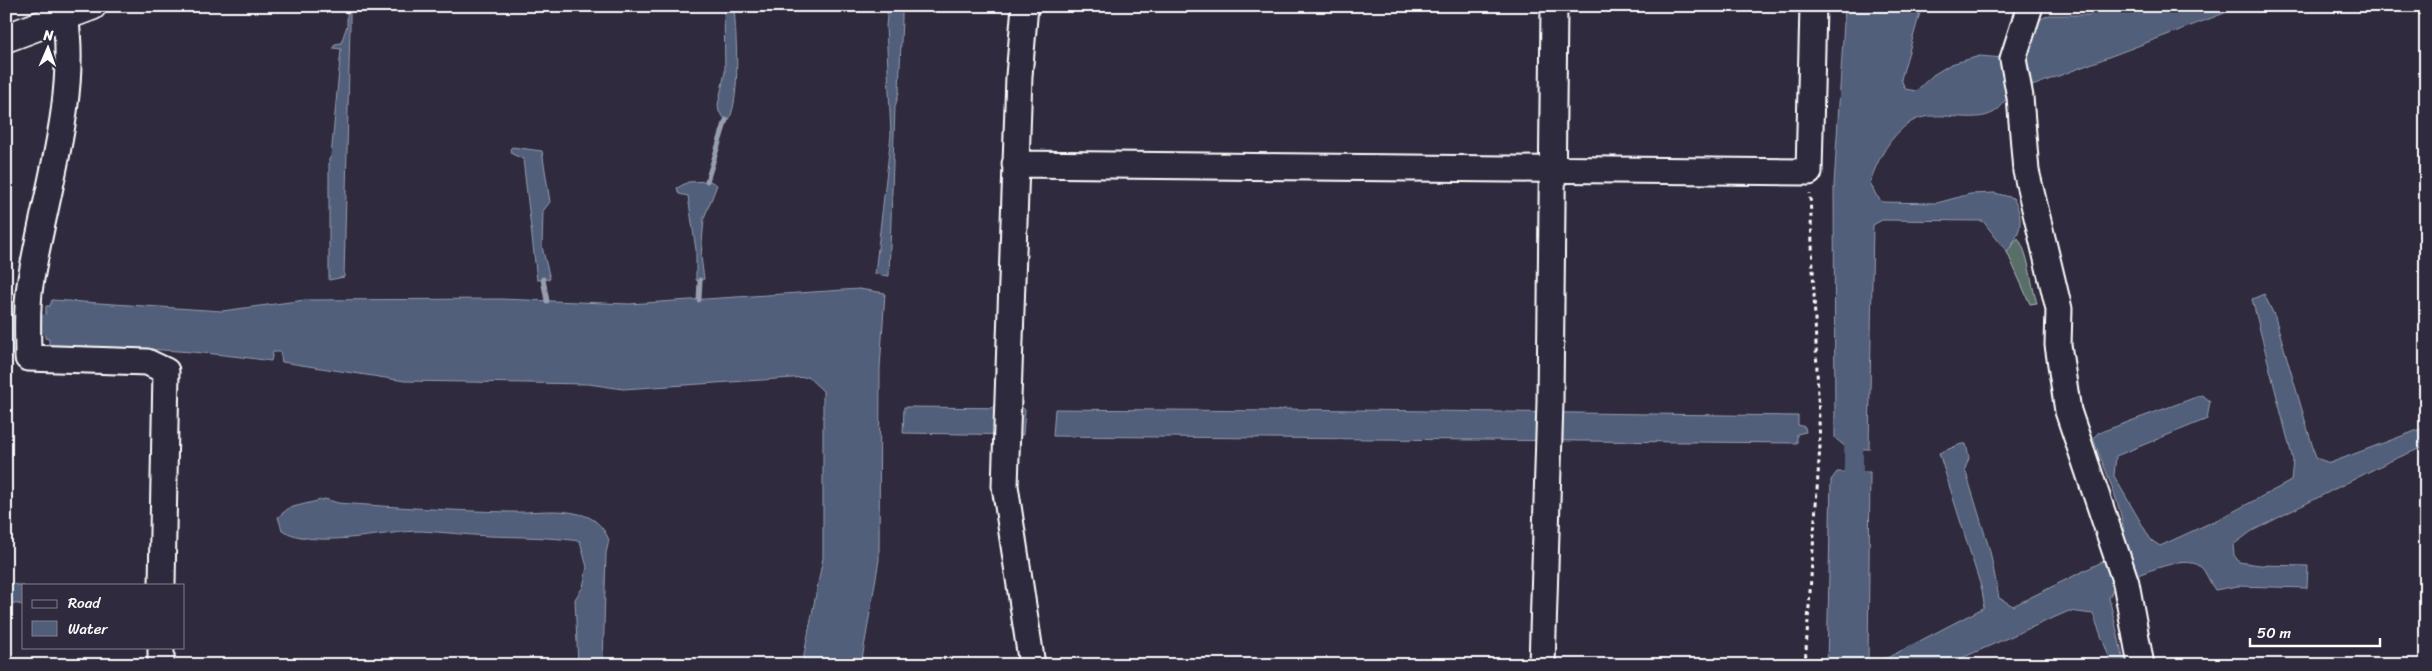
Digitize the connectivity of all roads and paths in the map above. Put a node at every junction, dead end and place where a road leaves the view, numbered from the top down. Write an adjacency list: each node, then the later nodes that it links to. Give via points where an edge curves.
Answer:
1 (92, 6): 6 (main road)
2 (1025, 6): 8 (street)
3 (1554, 6): 9 (street)
4 (1813, 6): 10 (street)
5 (2030, 6): 17 (street, via 2013,59 2020,97 2026,171 2059,309 2058,345 2068,411 2126,584)
6 (65, 16): 7 (main road); 11 (street, via 69,47 64,106 29,287 28,358 147,362 166,371)
7 (6, 38)
8 (1015, 164): 9 (street); 14 (street, via 1005,486)
9 (1551, 169): 10 (street); 15 (street, via 1550,402)
10 (1809, 172): 16 (path, via 1820,446)
11 (162, 584)
12 (161, 648): 13 (street)
13 (161, 665)
14 (1032, 665)
15 (1542, 665)
16 (1805, 665)
17 (2141, 665)

